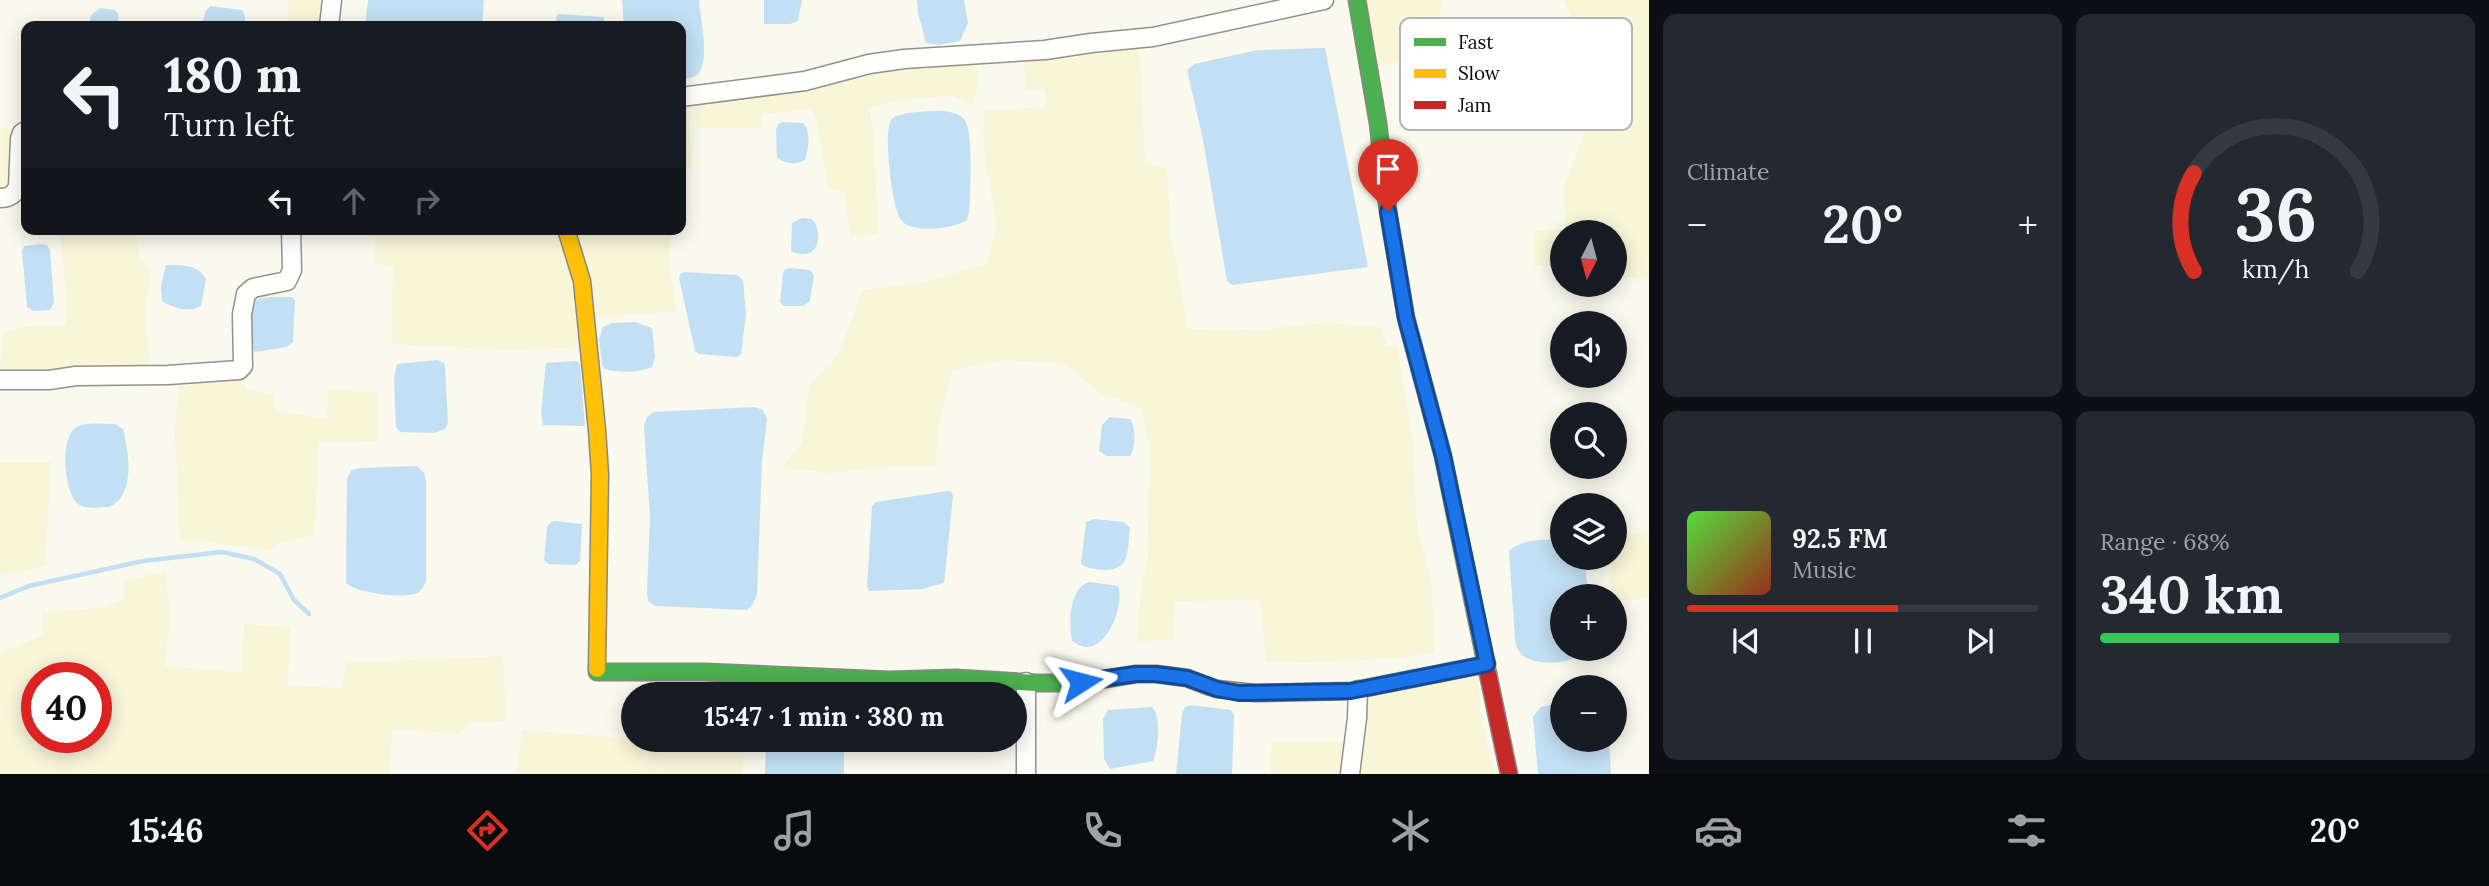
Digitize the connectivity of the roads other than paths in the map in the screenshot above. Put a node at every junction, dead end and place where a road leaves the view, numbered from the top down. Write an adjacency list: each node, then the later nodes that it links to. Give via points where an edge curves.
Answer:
1 (332, 0): 4 (street)
2 (1324, 0): 5 (street, via 1153,37 904,59 805,81)
3 (1357, 0): 11 (street, via 1406,318 1443,456)
4 (330, 21)
5 (686, 96)
6 (21, 136): 7 (street, via 16,193)
7 (0, 198)
8 (290, 235): 10 (street, via 292,270 287,281 253,288 246,294 243,366 239,370)
9 (568, 235): 12 (street, via 582,281 600,474 597,672)
10 (0, 380)
11 (1487, 664): 14 (street); 18 (street)
12 (1026, 682)
13 (1027, 682): 14 (street, via 1081,682 1146,674 1187,678 1239,693)
14 (1358, 690): 17 (street)
15 (1026, 752): 16 (street)
16 (1026, 774)
17 (1350, 774)
18 (1509, 774)

